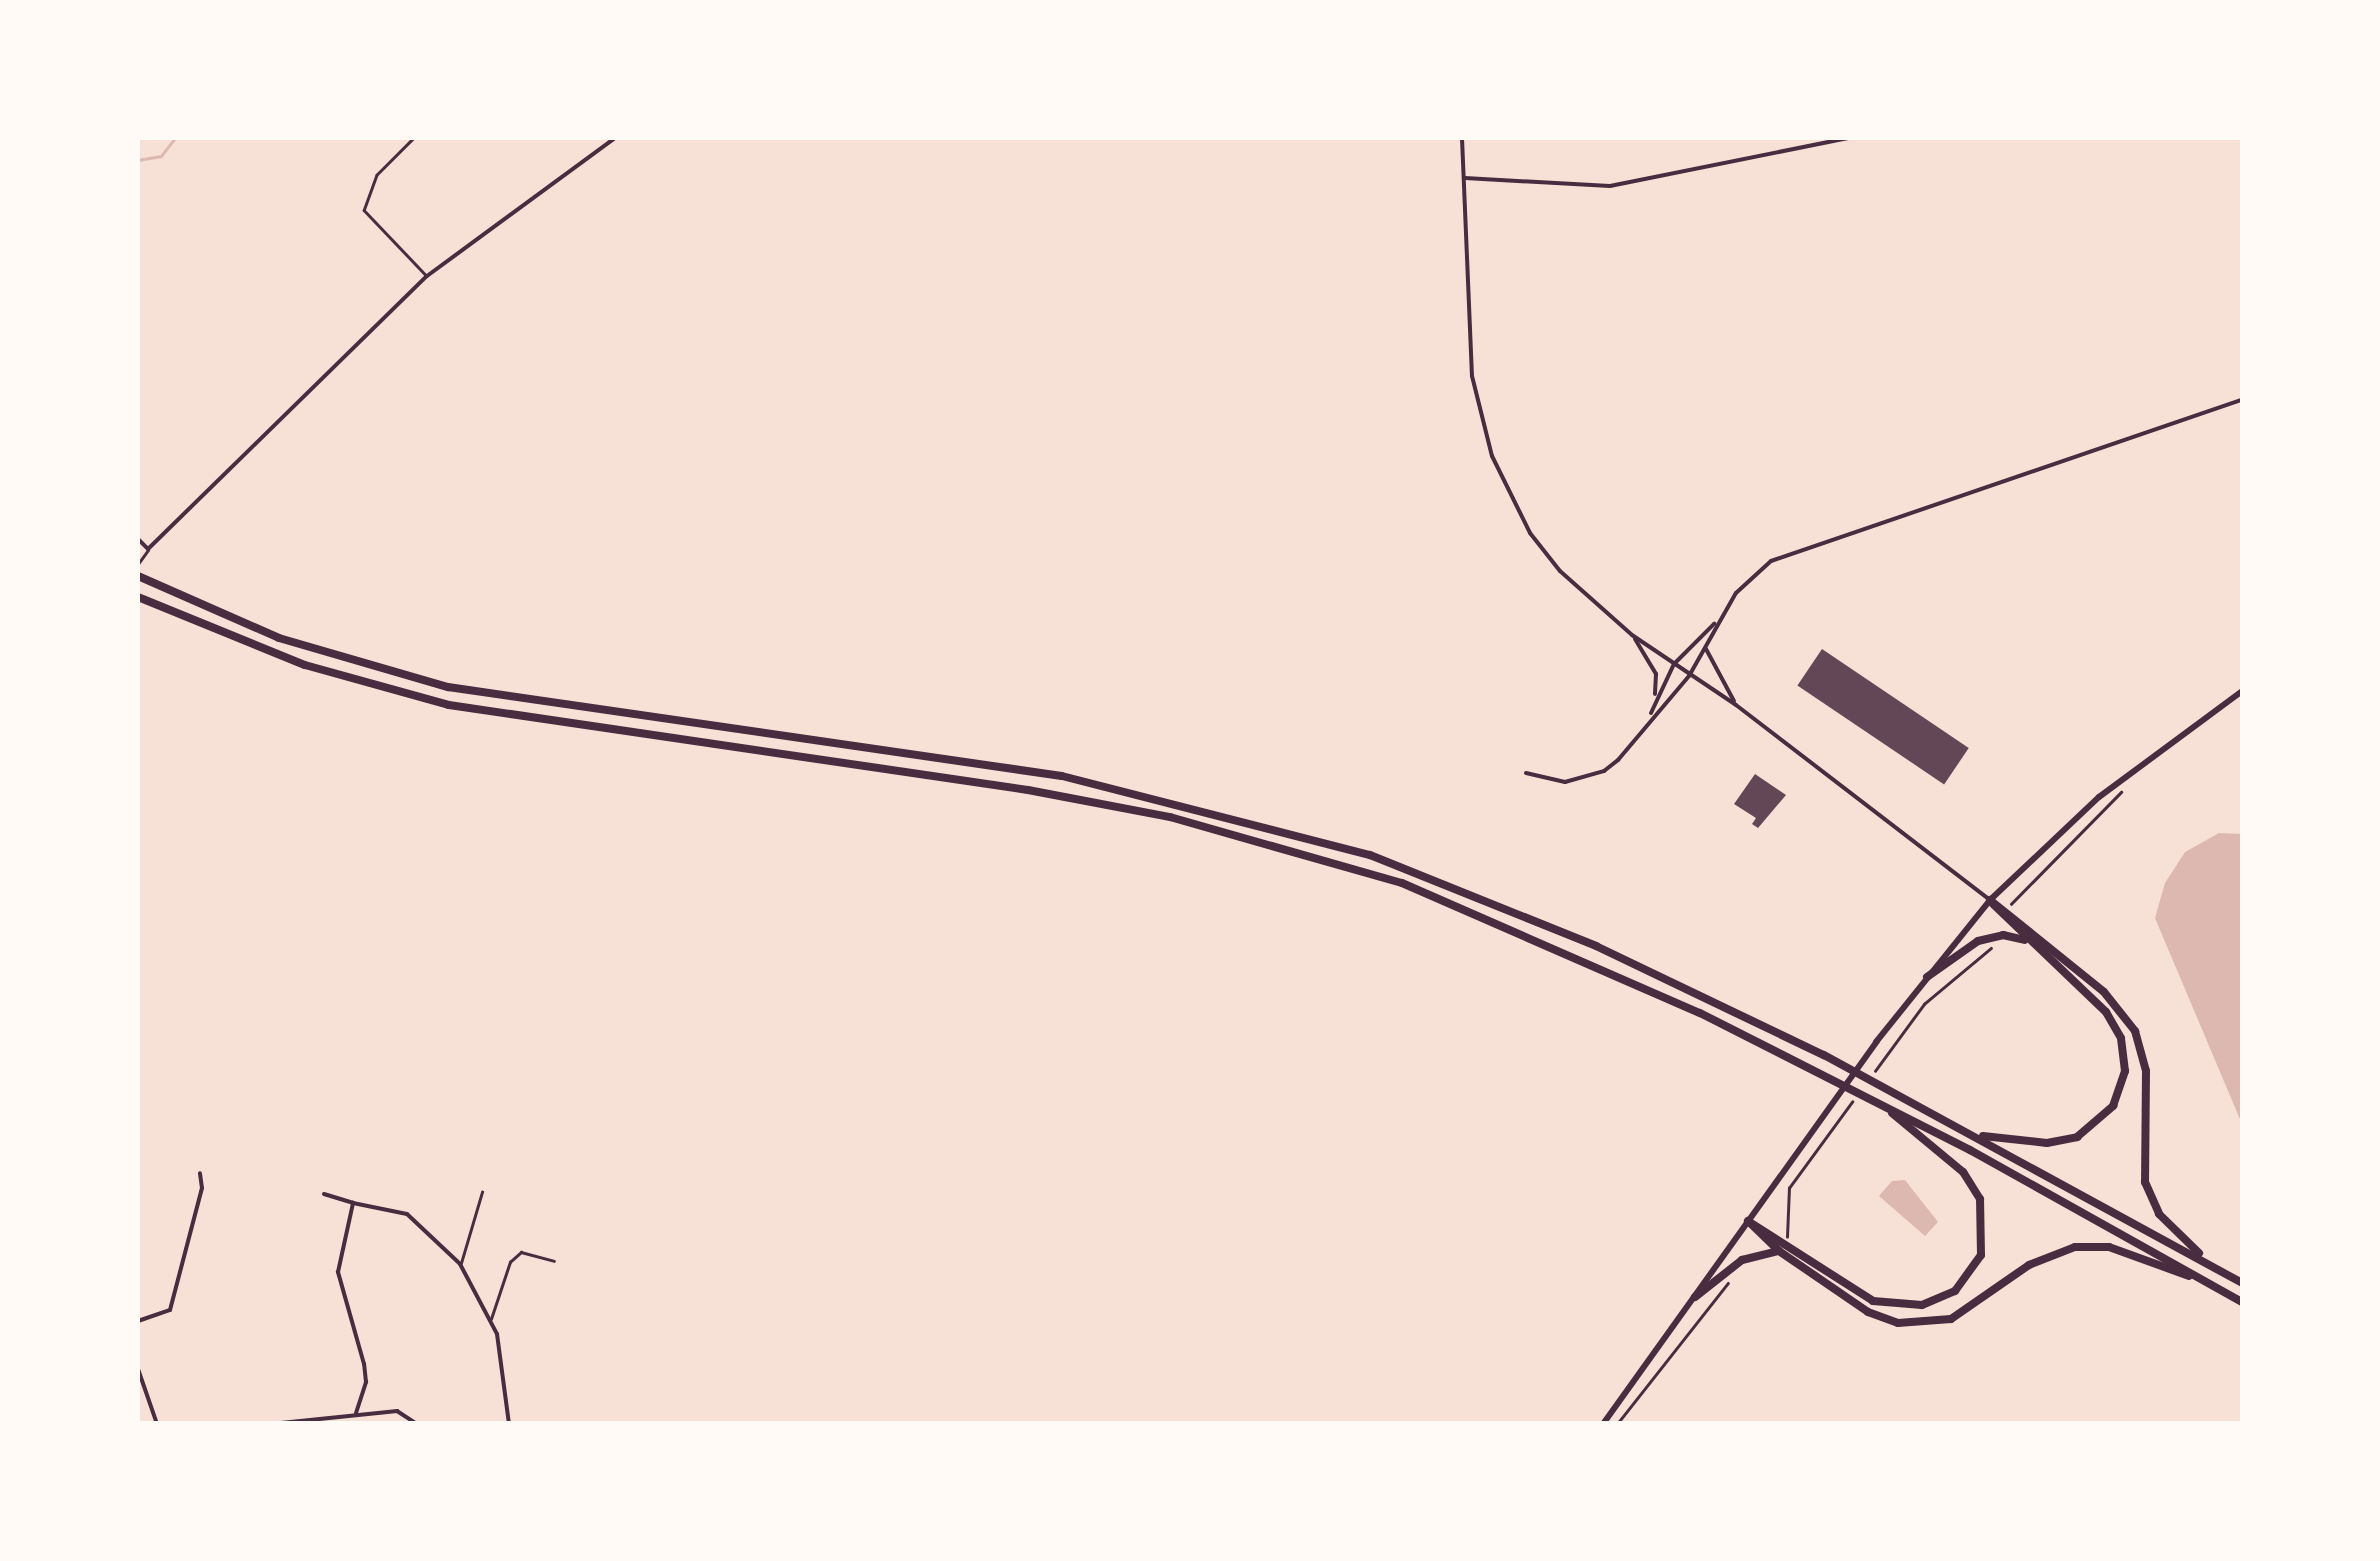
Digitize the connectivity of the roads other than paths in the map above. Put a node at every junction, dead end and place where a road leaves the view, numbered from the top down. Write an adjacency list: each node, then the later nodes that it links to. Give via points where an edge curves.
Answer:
1 (414, 138): 6 (lane, via 377,175 364,210)
2 (616, 138): 6 (street)
3 (1462, 138): 5 (street)
4 (1848, 138): 5 (street, via 1610,186)
5 (1465, 178): 14 (street, via 1472,376 1492,456 1547,556)
6 (427, 276): 9 (street)
7 (2242, 400): 13 (street, via 1771,561 1741,586)
8 (138, 539): 9 (street)
9 (148, 549): 10 (lane)
10 (138, 564)
11 (138, 576): 27 (highway, via 279,638 448,687 1062,776 1294,832 1455,885 1824,1055)
12 (138, 597): 26 (highway, via 305,665 449,705 1028,790 1284,846 1487,916)
13 (1717, 621): 15 (street); 16 (street)
14 (1632, 636): 16 (street); 19 (street, via 1656,674)
15 (1705, 645): 17 (street); 20 (street, via 1711,669)
16 (1674, 664): 17 (street); 19 (street)
17 (1689, 676): 20 (street); 21 (street)
18 (2242, 692): 23 (main road, via 2099,796)
19 (1655, 697): 21 (street)
20 (1736, 706): 23 (street)
21 (1650, 716): 22 (street, via 1604,772 1565,782)
22 (1526, 772)
23 (1990, 900): 24 (highway); 25 (main road); 36 (highway, via 2104,992 2135,1031 2146,1071 2145,1182 2170,1228)
24 (2033, 944): 25 (highway, via 1994,936); 27 (highway, via 2115,1026 2124,1054 2121,1089 2102,1120 2077,1137 2047,1143)
25 (1927, 977): 32 (main road)
26 (1876, 1101): 32 (highway, via 1972,1184 1985,1228 1976,1266 1943,1298 1899,1307 1856,1290); 38 (highway)
27 (1978, 1135): 36 (highway)
28 (200, 1173): 42 (street, via 170,1310)
29 (482, 1192): 35 (lane)
30 (324, 1194): 31 (street)
31 (353, 1202): 35 (street, via 407,1214); 44 (street, via 338,1272 364,1364)
32 (1748, 1221): 33 (highway); 39 (main road)
33 (1779, 1251): 38 (highway, via 1868,1312 1915,1324 1950,1319 2029,1265 2075,1247 2109,1247); 39 (highway, via 1742,1260)
34 (554, 1261): 41 (lane, via 521,1252 510,1262)
35 (460, 1264): 41 (street)
36 (2213, 1265): 37 (highway)
37 (2242, 1283)
38 (2212, 1284): 40 (highway)
39 (1694, 1297): 49 (main road)
40 (2242, 1302)
41 (491, 1320): 48 (street, via 507,1372)
42 (138, 1321)
43 (138, 1369): 45 (street)
44 (356, 1413): 46 (street); 47 (street, via 398,1411)
45 (158, 1424)
46 (272, 1424)
47 (417, 1424)
48 (509, 1424)
49 (1603, 1424)

